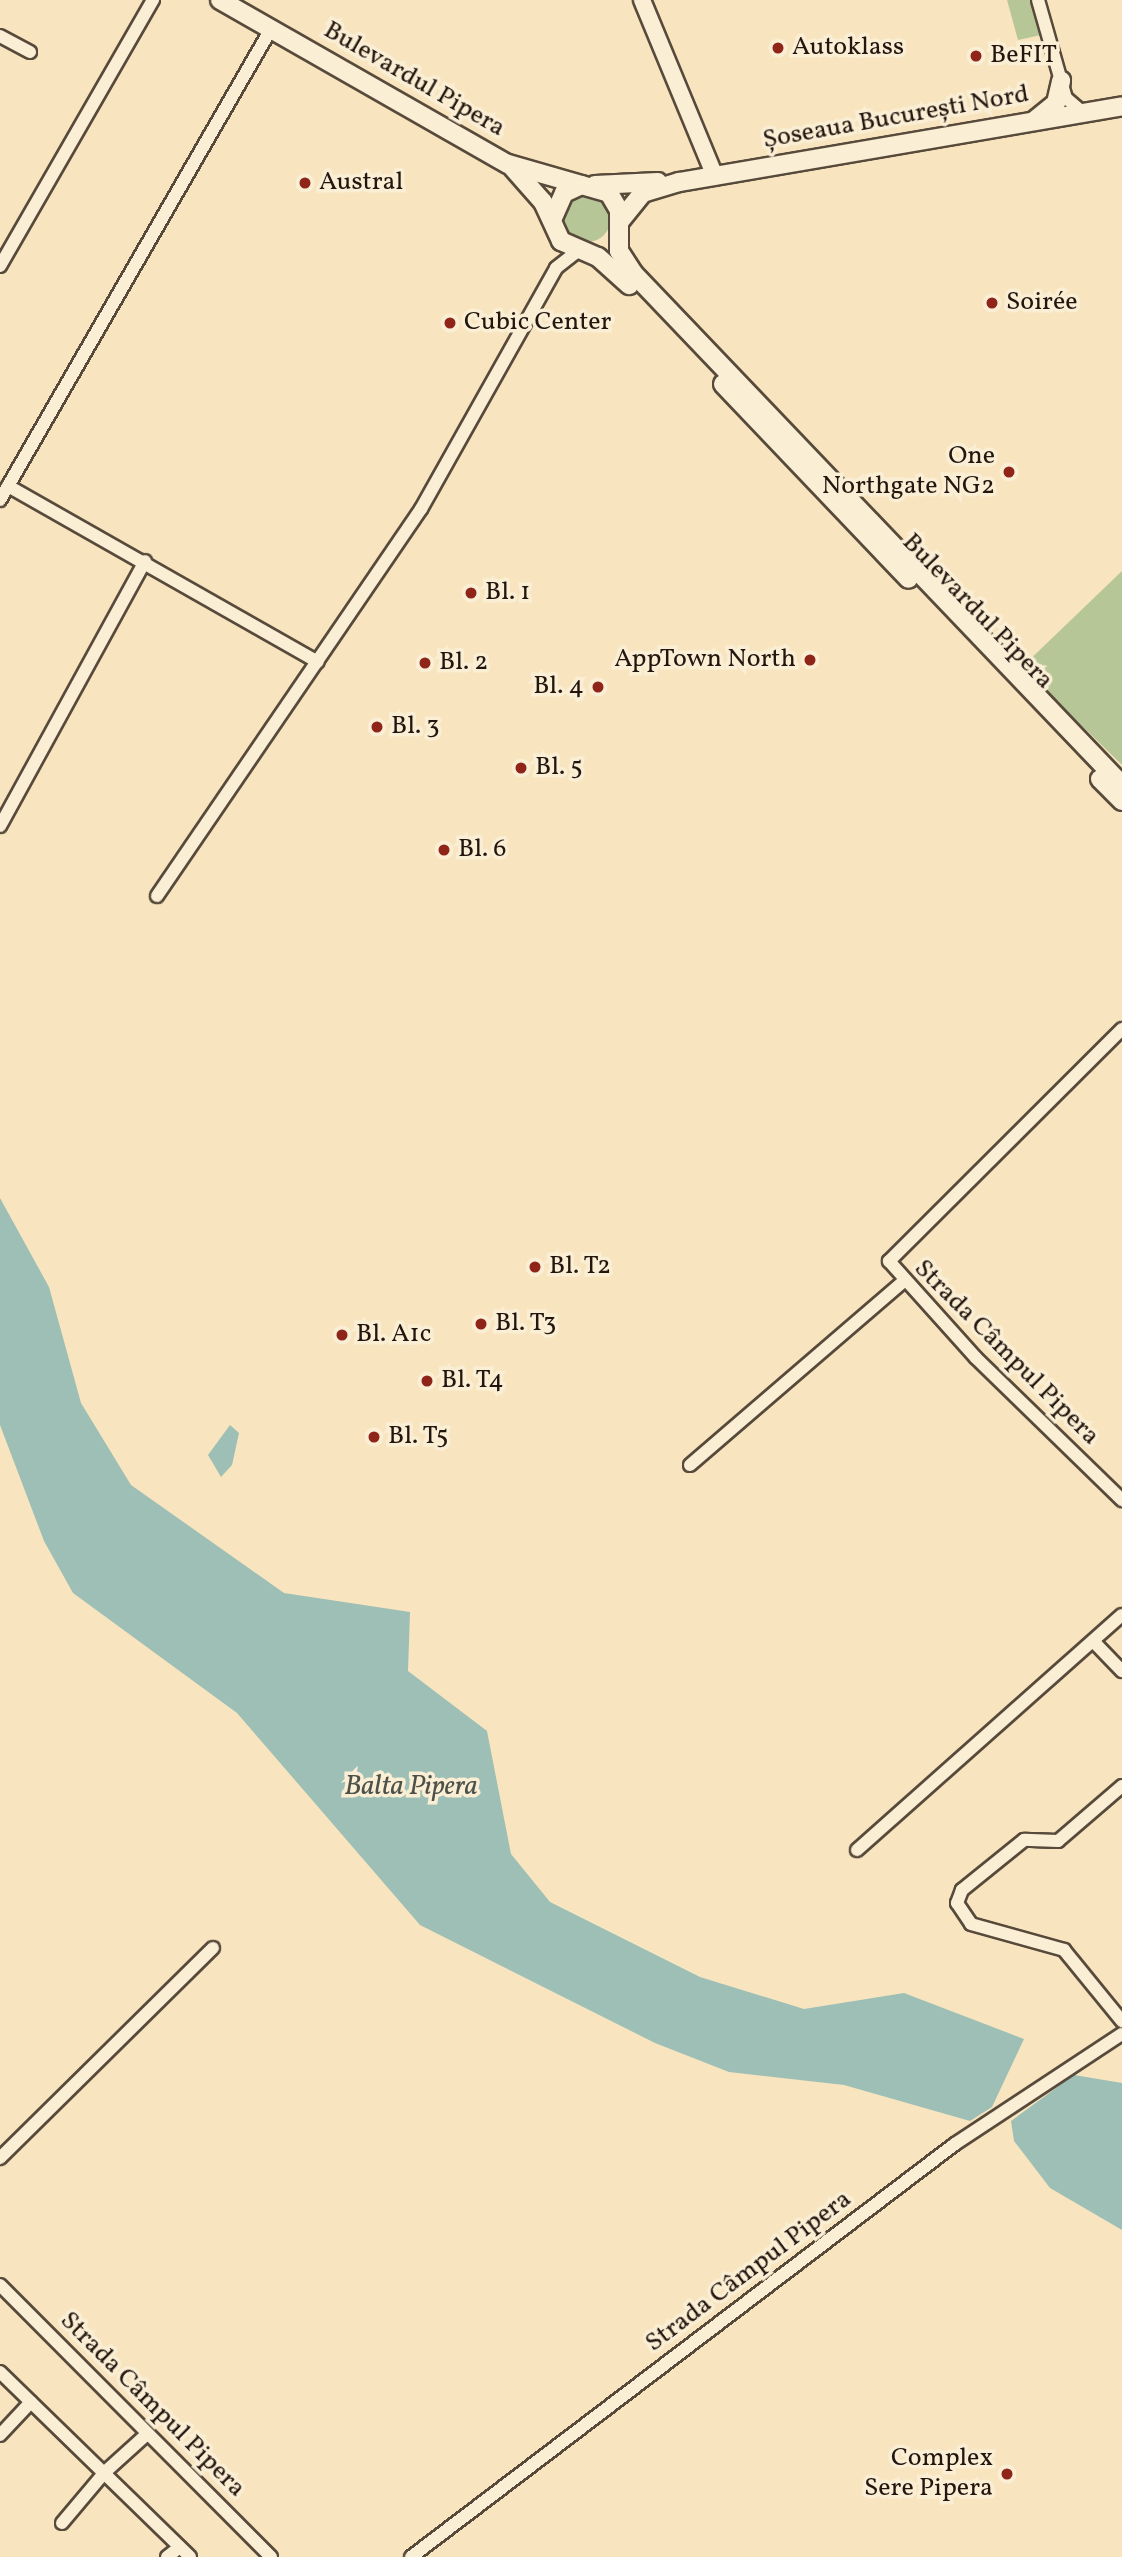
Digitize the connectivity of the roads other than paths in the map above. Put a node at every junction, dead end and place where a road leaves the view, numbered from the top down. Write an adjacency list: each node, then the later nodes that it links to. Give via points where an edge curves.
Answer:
1 (153, 0): 21 (street)
2 (220, 0): 5 (main road, Bulevardul Pipera)
3 (642, 0): 15 (street)
4 (1038, 0): 8 (street)
5 (271, 29): 14 (main road, Bulevardul Pipera); 23 (street)
6 (0, 36): 7 (street)
7 (30, 52)
8 (1061, 80): 10 (main road); 11 (street)
9 (1122, 106): 11 (main road, Șoseaua București Nord)
10 (1053, 107): 11 (main road); 12 (main road); 13 (main road, via 939,126)
11 (1077, 110): 12 (main road, Șoseaua București Nord)
12 (1029, 122): 13 (main road, Șoseaua București Nord)
13 (909, 143): 15 (main road, Șoseaua București Nord)
14 (508, 164): 17 (main road, Bulevardul Pipera); 18 (main road, Bulevardul Pipera)
15 (715, 176): 16 (main road, Șoseaua București Nord)
16 (679, 182): 17 (main road, Șoseaua București Nord); 19 (main road, Șoseaua București Nord, via 643,193)
17 (587, 185): 18 (main road, via 557,201); 19 (main road, Bulevardul Pipera, via 609,193)
18 (554, 226): 20 (main road, Bulevardul Pipera); 22 (street)
19 (619, 228): 20 (main road); 27 (main road, Bulevardul Pipera, via 619,251 634,274)
20 (583, 252): 22 (street); 28 (main road, Bulevardul Pipera, via 627,282)
21 (0, 266)
22 (556, 268): 26 (street, via 421,509)
23 (8, 486): 24 (street); 25 (street)
24 (0, 500)
25 (145, 561): 26 (street); 29 (street)
26 (318, 662): 30 (street)
27 (1122, 785)
28 (1122, 801)
29 (0, 826)
30 (157, 896)
31 (1122, 1029): 32 (street, Strada Câmpul Pipera, via 892,1251 890,1269)
32 (903, 1282): 33 (street); 34 (street, Strada Câmpul Pipera)
33 (690, 1465)
34 (1122, 1500)
35 (1122, 1615): 36 (street)
36 (1093, 1641): 37 (street); 39 (street)
37 (1122, 1671)
38 (1122, 1786): 41 (street, via 1058,1840 1024,1840 962,1890 957,1903 971,1924 1064,1950)
39 (857, 1850)
40 (214, 1948): 43 (street)
41 (1122, 2021)
42 (1122, 2034): 55 (street, Strada Câmpul Pipera, via 955,2144)
43 (0, 2158)
44 (0, 2285): 47 (street, Strada Câmpul Pipera)
45 (0, 2372): 46 (street)
46 (31, 2402): 48 (street); 49 (street)
47 (148, 2434): 49 (street); 54 (street, Strada Câmpul Pipera)
48 (0, 2435)
49 (104, 2472): 50 (street); 51 (street)
50 (62, 2523)
51 (180, 2547): 52 (street); 53 (street)
52 (167, 2557)
53 (190, 2557)
54 (271, 2557)
55 (411, 2557)

